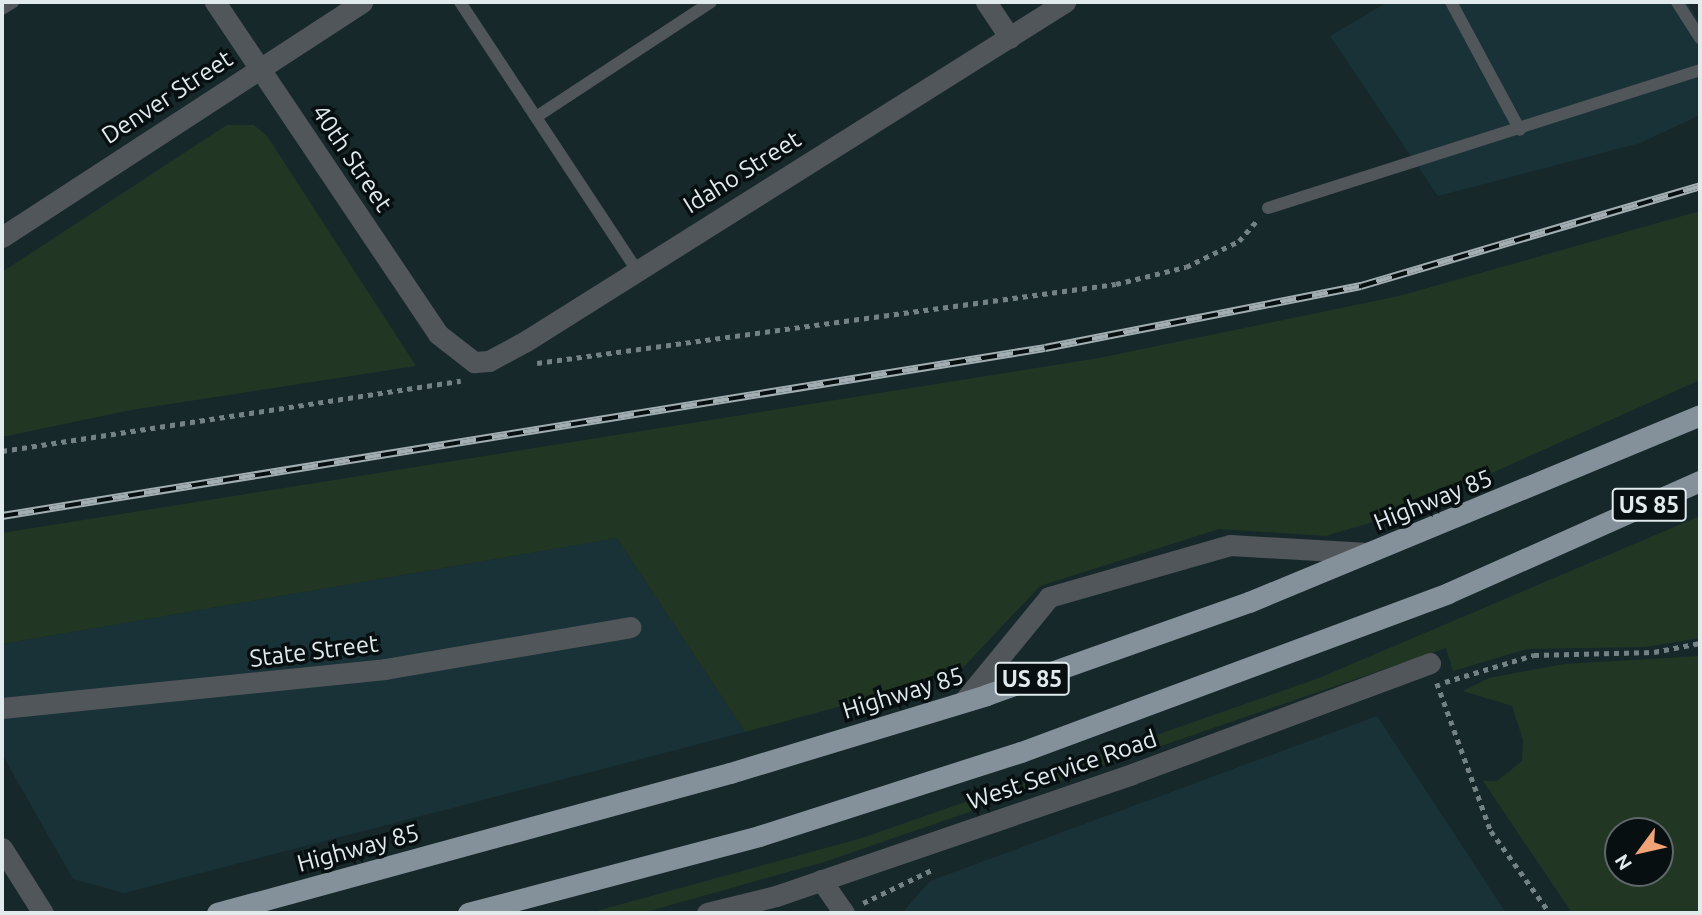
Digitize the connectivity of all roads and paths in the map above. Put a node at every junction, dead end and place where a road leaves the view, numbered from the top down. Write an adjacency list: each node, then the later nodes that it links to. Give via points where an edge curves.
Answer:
1 (13, 2): 10 (lane)
2 (215, 2): 13 (street, 40th Street)
3 (362, 2): 13 (street, Denver Street)
4 (460, 2): 15 (lane)
5 (711, 2): 15 (lane)
6 (986, 2): 11 (street)
7 (1065, 2): 11 (street, Idaho Street)
8 (1451, 2): 16 (lane)
9 (1676, 2): 12 (lane)
10 (2, 9)
11 (1010, 38): 19 (street, Idaho Street)
12 (1700, 38)
13 (259, 68): 18 (street, Denver Street); 20 (street, 40th Street)
14 (1700, 70): 16 (lane)
15 (536, 117): 19 (lane)
16 (1520, 130): 17 (lane)
17 (1268, 208): 21 (path, via 1239,241 1186,267 1116,284)
18 (2, 237)
19 (637, 270): 20 (street, Idaho Street, via 489,361 474,362)
20 (447, 342)
21 (525, 365)
22 (475, 378): 24 (path)
23 (1700, 415): 26 (highway, Highway 85 / US 85)
24 (2, 451)
25 (1700, 481): 40 (highway, US 85, via 1435,598 1033,748 759,836)
26 (1373, 553): 32 (highway, Highway 85 / US 85); 32 (street, via 1230,545 1049,597)
27 (630, 627): 33 (street, State Street, via 385,669)
28 (1700, 643): 30 (path, via 1654,652 1534,655)
29 (1430, 663): 30 (path); 36 (street, West Service Road)
30 (1437, 685): 31 (path); 43 (path, via 1491,831)
31 (1426, 690)
32 (964, 701): 39 (highway, Highway 85 / US 85, via 730,773)
33 (2, 708)
34 (2, 848): 38 (street)
35 (938, 868): 42 (path)
36 (821, 880): 37 (street, West Service Road); 42 (street)
37 (781, 905): 41 (street, West Service Road)
38 (43, 913)
39 (217, 913)
40 (468, 913)
41 (707, 913)
42 (844, 913)
43 (1550, 913)

